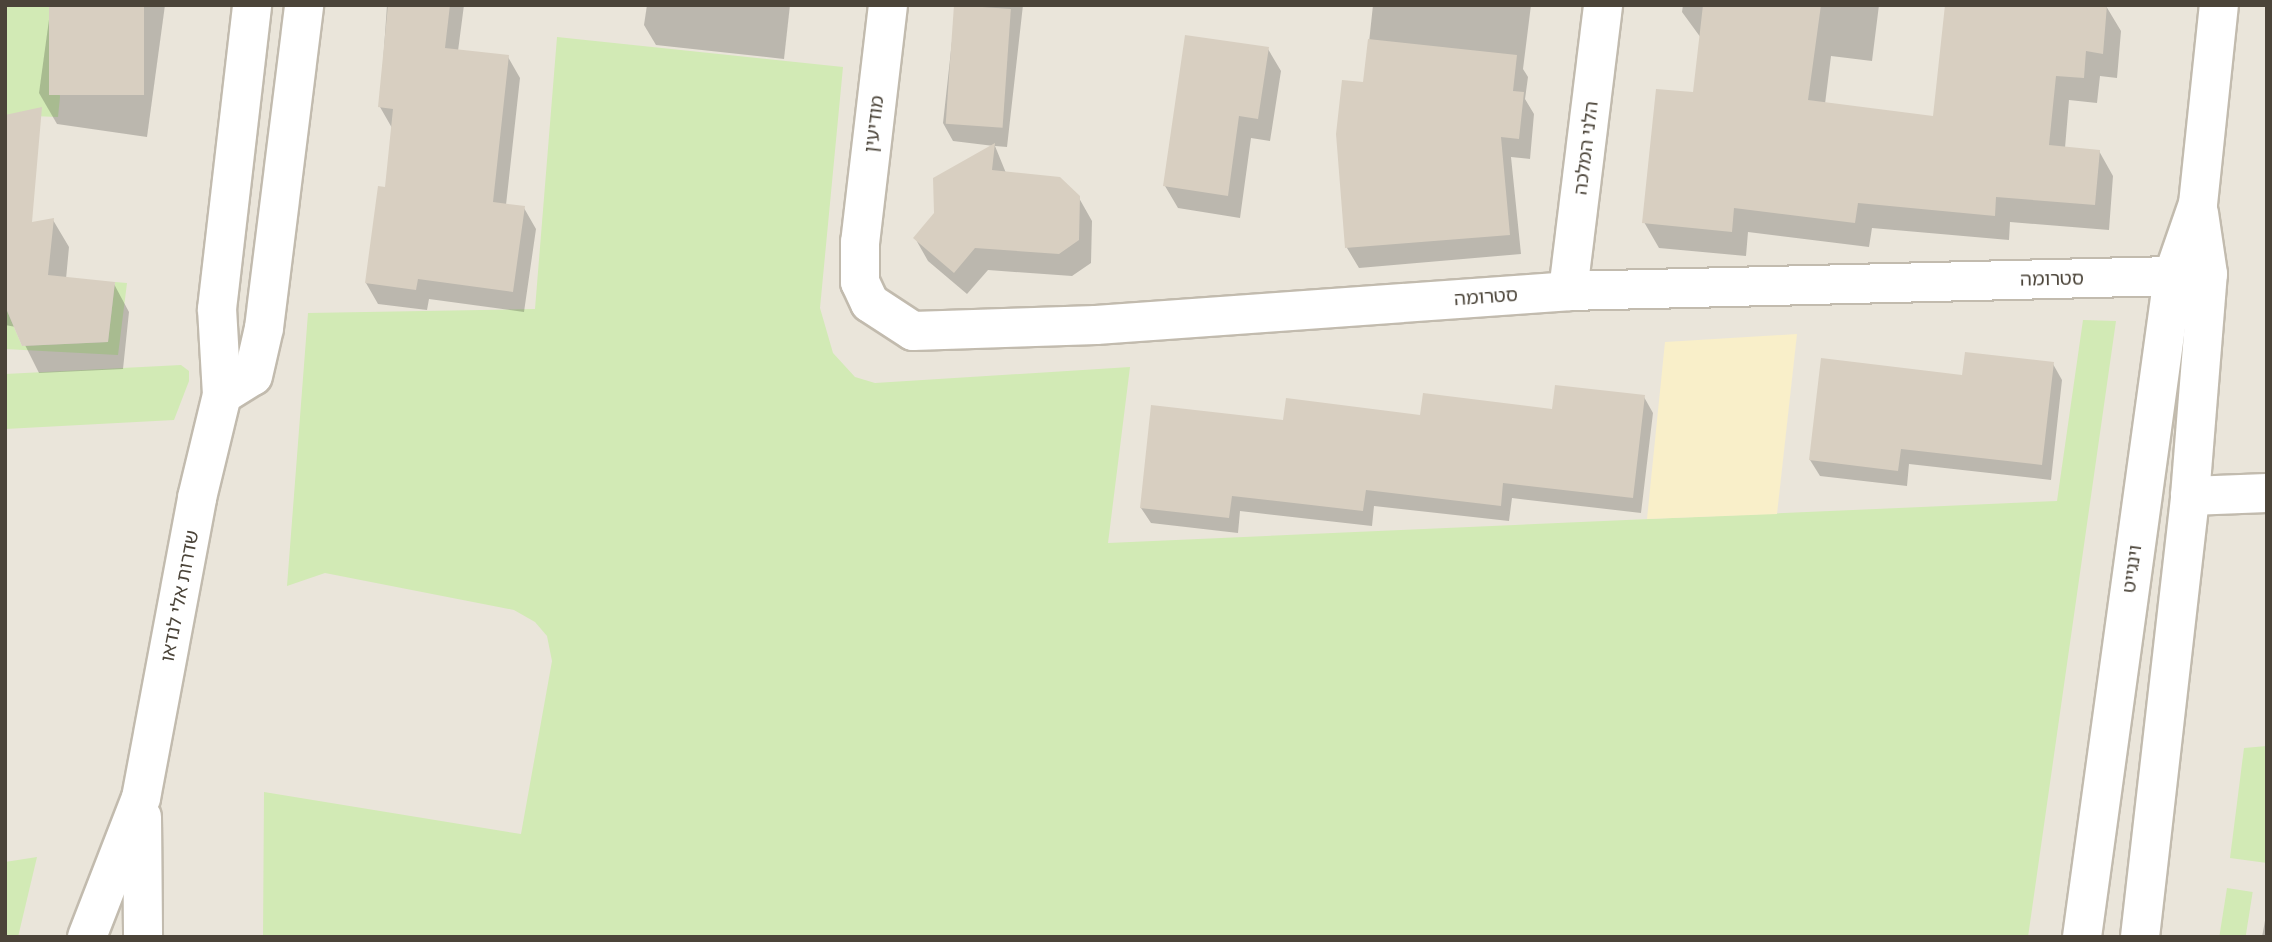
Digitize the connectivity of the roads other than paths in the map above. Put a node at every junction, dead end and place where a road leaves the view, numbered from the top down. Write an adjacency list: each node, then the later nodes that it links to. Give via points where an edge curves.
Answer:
1 (252, 5): 10 (street, שדרות אלי לנדאו, via 217,309)
2 (304, 5): 10 (street, via 264,328 253,376)
3 (888, 5): 7 (street, מודיעין)
4 (1603, 5): 9 (street, הלני המלכה)
5 (2219, 5): 6 (street, וינגייט)
6 (2198, 204): 8 (street, וינגייט); 12 (street, וינגייט, via 2208,274)
7 (860, 242): 9 (street, סטרומה, via 860,282 870,303 913,331 930,333)
8 (2174, 276): 9 (street, סטרומה); 14 (street, וינגייט)
9 (1568, 291)
10 (222, 395): 13 (street, שדרות אלי לנדאו)
11 (2267, 493): 12 (street)
12 (2190, 496): 19 (street, וינגייט)
13 (141, 797): 15 (street, שדרות אלי לנדאו); 16 (street, שדרות אלי לנדאו)
14 (2087, 894): 17 (street); 18 (street, וינגייט)
15 (87, 937)
16 (144, 937)
17 (2067, 937)
18 (2082, 937)
19 (2140, 937)

